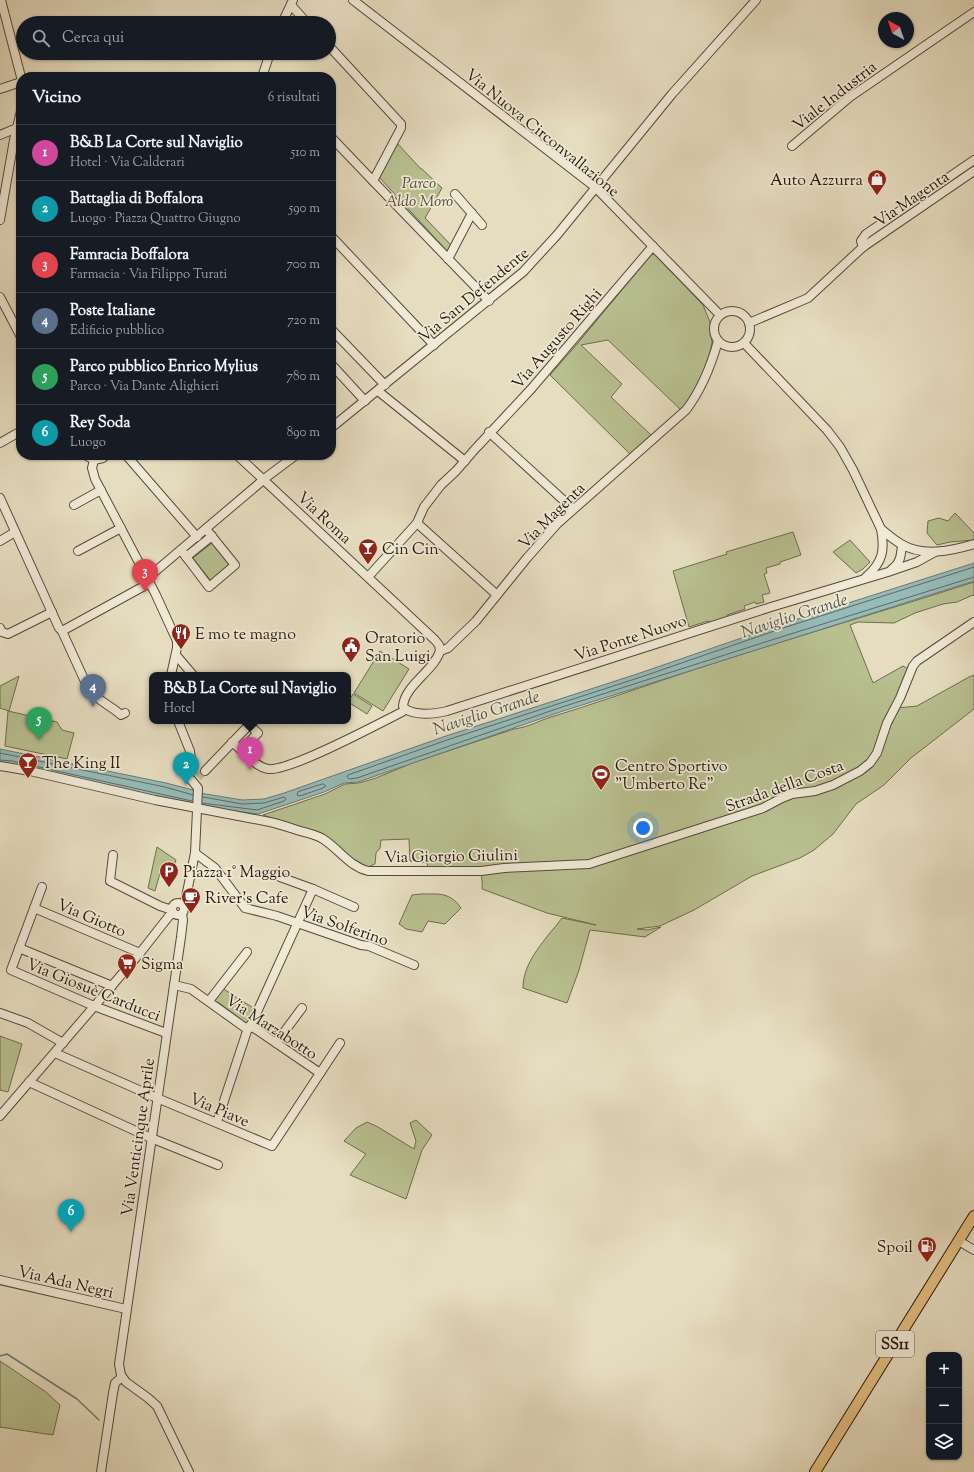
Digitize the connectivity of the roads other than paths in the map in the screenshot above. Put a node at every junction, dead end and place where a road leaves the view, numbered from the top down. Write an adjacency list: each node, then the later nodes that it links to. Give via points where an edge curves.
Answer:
1 (1, 0): 9 (street)
2 (353, 0): 25 (street, Via Nuova Circonvallazione)
3 (756, 0): 25 (street, Via San Defendente, via 672,94)
4 (292, 2): 6 (street); 7 (street)
5 (974, 12): 20 (street, Viale Industria, via 850,97)
6 (285, 16)
7 (303, 16)
8 (336, 54): 24 (street, via 401,124)
9 (16, 56)
10 (17, 60): 12 (street)
11 (268, 60): 13 (street)
12 (20, 72)
13 (264, 72)
14 (16, 84): 15 (street)
15 (0, 89)
16 (16, 128): 18 (street)
17 (16, 132): 23 (street)
18 (0, 135)
19 (336, 142): 24 (street)
20 (792, 146)
21 (974, 160): 33 (street, Via Magenta, via 866,234 861,241)
22 (974, 172): 33 (street, Via Magenta)
23 (3, 181): 27 (street)
24 (373, 181): 34 (street)
25 (595, 188): 32 (street, Via Nuova Circonvallazione); 36 (street, Via San Defendente, via 541,253)
26 (455, 194): 28 (street)
27 (2, 201): 29 (street)
28 (472, 213): 30 (street); 34 (street)
29 (0, 220)
30 (482, 225)
31 (336, 241): 43 (street)
32 (653, 246): 37 (street, Via Nuova Circonvallazione); 48 (street, Via Augusto Righi, via 532,388)
33 (863, 247): 38 (street, Via Magenta, via 808,298)
34 (448, 259): 36 (street)
35 (0, 297): 39 (street)
36 (488, 301): 43 (street, Via San Defendente)
37 (720, 315): 38 (street, via 737,311); 41 (street, via 714,325)
38 (749, 323): 42 (street, via 750,334)
39 (16, 327)
40 (336, 335): 45 (street)
41 (718, 341): 42 (street, via 722,345 733,347); 60 (street, Via Magenta, via 703,384 686,410)
42 (744, 343): 63 (street, via 840,447)
43 (434, 345): 45 (street, Via San Defendente)
44 (336, 369): 46 (street)
45 (381, 388): 46 (street, Via San Defendente); 55 (street)
46 (365, 401): 47 (street, Via San Defendente)
47 (336, 423)
48 (489, 432): 55 (street, Via Augusto Righi); 60 (street)
49 (16, 435): 50 (street)
50 (0, 443)
51 (94, 460): 57 (street, via 92,468)
52 (130, 460): 67 (street)
53 (242, 460): 56 (street, Via Roma)
54 (290, 460): 56 (street)
55 (465, 461): 61 (street, Via Augusto Righi, via 441,485 424,507)
56 (264, 480): 64 (street); 77 (street, Via Roma)
57 (101, 490): 59 (street); 62 (street)
58 (0, 498): 65 (street)
59 (74, 505)
60 (573, 509): 80 (street, Via Magenta, via 546,535)
61 (417, 523): 77 (street, Via Augusto Righi); 80 (street)
62 (121, 528): 72 (street); 79 (street)
63 (881, 529): 69 (street, Via Ponte Nuovo); 75 (street)
64 (206, 530): 66 (street); 67 (street)
65 (16, 532): 68 (street); 81 (street)
66 (212, 536): 74 (street); 74 (street, via 235,565 209,587)
67 (197, 537): 71 (street)
68 (0, 541)
69 (900, 544): 73 (street, Via Ponte Nuovo, via 915,550); 75 (street, Via Ponte Nuovo, via 890,547); 76 (street, via 900,560 896,567)
70 (974, 544): 73 (street, Via Ponte Nuovo)
71 (181, 550): 74 (street); 79 (street, via 151,575)
72 (78, 551)
73 (935, 552): 76 (street, Via Ponte Nuovo, via 917,562)
74 (186, 557)
75 (881, 558): 78 (street, Via Ponte Nuovo, via 874,570)
76 (888, 572): 78 (street, Via Ponte Nuovo)
77 (368, 577): 85 (street, Via Roma, via 439,645)
78 (864, 578): 89 (street, Via Ponte Nuovo, via 447,711 433,714 413,713)
79 (148, 581): 84 (street, via 146,585); 86 (street, via 177,641)
80 (497, 595): 85 (street, Via Magenta, via 458,640)
81 (52, 612): 83 (street, via 8,634); 84 (street)
82 (974, 622): 99 (street, Strada della Costa, via 913,666 887,723 877,753 866,766 854,775 825,788 782,798 763,808)
83 (0, 628)
84 (62, 631): 90 (street, via 89,690 120,715)
85 (440, 651): 89 (street, Via Magenta, via 436,660 406,696 403,706)
86 (176, 655): 87 (street); 88 (street)
87 (172, 672)
88 (190, 672)
89 (405, 709): 95 (street, via 312,756 276,769 260,767)
90 (125, 713)
91 (179, 724): 98 (street, Via Venticinque Aprile, via 190,751)
92 (245, 724): 94 (street)
93 (247, 724): 95 (street, via 258,733)
94 (232, 742): 95 (street); 97 (street)
95 (241, 750)
96 (0, 766): 98 (street, Via Giorgio Giulini)
97 (205, 771)
98 (197, 807): 99 (street, Via Giorgio Giulini, via 314,834 334,847 354,866 368,871 481,871 589,864); 100 (street, Via Venticinque Aprile)
99 (714, 824)
100 (195, 853): 108 (street, Via Venticinque Aprile); 109 (street, Via Solferino, via 215,868 245,908)
101 (113, 854): 107 (street, via 110,881)
102 (280, 877): 104 (street)
103 (42, 887): 106 (street)
104 (313, 889): 105 (street); 109 (street)
105 (354, 907)
106 (34, 908): 110 (street); 112 (street, Via Giotto)
107 (170, 910): 108 (street, via 176,904 181,904); 112 (street, via 164,923)
108 (183, 911): 114 (street, Via Venticinque Aprile)
109 (298, 924): 113 (street, Via Solferino, via 369,946); 120 (street)
110 (19, 948): 115 (street); 117 (street, Via Giosuè Carducci, via 11,970)
111 (247, 952): 116 (street, Via Marzabotto)
112 (140, 953): 115 (street)
113 (414, 965)
114 (174, 985): 116 (street, Via Marzabotto, via 191,989); 121 (street, Via Venticinque Aprile)
115 (112, 986): 117 (street)
116 (209, 1001): 120 (street, Via Marzabotto)
117 (94, 1006): 121 (street, Via Giosuè Carducci); 122 (street)
118 (302, 1008): 123 (street)
119 (0, 1013): 122 (street, via 28,1023)
120 (248, 1028): 123 (street, Via Marzabotto, via 254,1028); 130 (street)
121 (166, 1033): 128 (street, Via Venticinque Aprile)
122 (63, 1043): 125 (street)
123 (276, 1043): 126 (street, Via Marzabotto)
124 (340, 1043): 126 (street)
125 (55, 1053): 127 (street); 128 (street, Via Piave)
126 (320, 1073): 130 (street, Via Piave, via 272,1146)
127 (29, 1082): 129 (street); 131 (street)
128 (157, 1098): 130 (street, Via Piave); 131 (street, Via Venticinque Aprile)
129 (0, 1116)
130 (217, 1122)
131 (151, 1138): 132 (street); 137 (street, Via Venticinque Aprile)
132 (218, 1165)
133 (974, 1216): 134 (main road, SS11)
134 (959, 1241): 135 (street); 141 (main road, SS11)
135 (974, 1250)
136 (0, 1280): 137 (street, Via Ada Negri)
137 (126, 1309): 138 (street, Via Venticinque Aprile, via 119,1364)
138 (122, 1377): 139 (street, via 115,1383); 140 (street, via 129,1386 157,1406)
139 (101, 1472)
140 (189, 1472)
141 (815, 1472)

